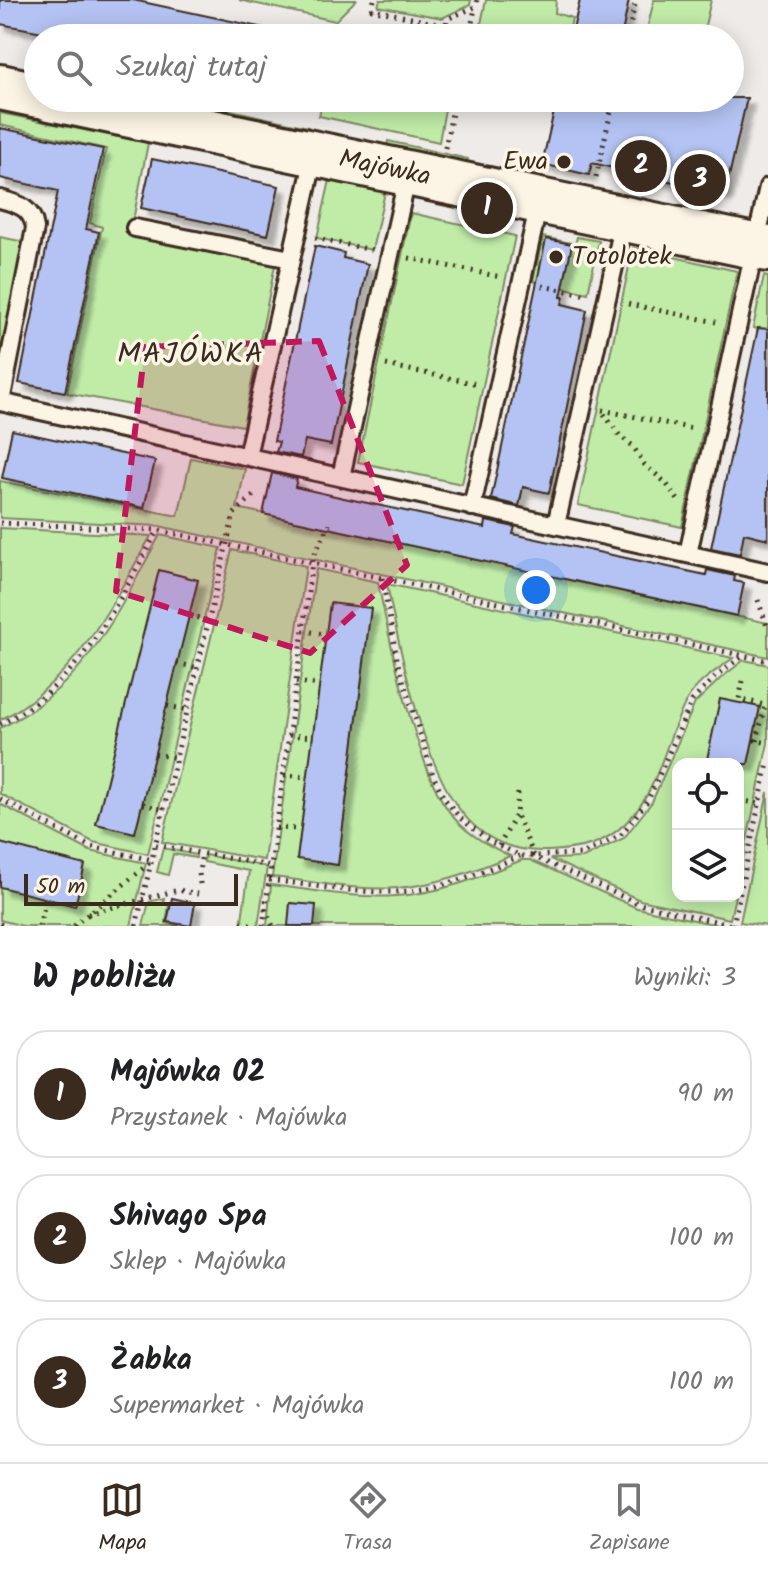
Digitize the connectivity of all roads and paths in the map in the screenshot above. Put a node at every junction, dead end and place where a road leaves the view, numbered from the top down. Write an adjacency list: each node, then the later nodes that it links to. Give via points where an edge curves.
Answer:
1 (374, 0): 4 (path, via 372,9)
2 (636, 0): 7 (path)
3 (476, 4): 5 (path); 6 (path)
4 (437, 24)
5 (446, 24)
6 (472, 24)
7 (630, 24)
8 (0, 87): 9 (street)
9 (24, 92)
10 (117, 112): 14 (street, Majówka)
11 (452, 112): 13 (path)
12 (611, 112): 16 (path)
13 (444, 149)
14 (315, 153): 15 (street, Majówka); 23 (lane)
15 (409, 174): 19 (street, Majówka); 24 (lane)
16 (595, 182)
17 (768, 187): 22 (lane)
18 (0, 199): 26 (lane, via 27,209 35,228)
19 (540, 201): 20 (street, Majówka); 25 (lane)
20 (624, 219): 22 (street, Majówka); 27 (lane)
21 (135, 228): 23 (lane)
22 (762, 248): 28 (lane)
23 (291, 259): 29 (lane)
24 (367, 361): 25 (path); 30 (lane)
25 (498, 388): 32 (lane)
26 (0, 402): 29 (lane)
27 (591, 407): 28 (path); 34 (path, via 666,483); 36 (lane)
28 (714, 433): 34 (lane)
29 (247, 456): 30 (lane)
30 (341, 477): 32 (lane)
31 (255, 494): 38 (path, via 234,514)
32 (472, 507): 36 (lane)
33 (0, 523): 37 (path)
34 (694, 523): 39 (lane)
35 (330, 524): 40 (path)
36 (556, 525): 39 (lane)
37 (158, 530): 38 (path); 59 (path, via 103,628 69,675 21,714)
38 (228, 545): 40 (path); 45 (path)
39 (688, 554): 41 (lane)
40 (312, 563): 42 (path); 47 (path)
41 (768, 572)
42 (382, 578): 49 (path); 78 (path, via 398,664 433,775 460,818)
43 (758, 600): 46 (path)
44 (189, 615): 45 (path)
45 (209, 621): 52 (path)
46 (768, 629)
47 (303, 631): 48 (path); 54 (path)
48 (325, 634)
49 (743, 656): 50 (path); 81 (path, via 692,701 648,800 621,835 582,854)
50 (768, 661)
51 (177, 663): 52 (path)
52 (198, 668): 58 (path)
53 (743, 681): 56 (path, via 739,699)
54 (296, 682): 55 (path); 60 (path)
55 (319, 685)
56 (766, 705): 62 (path, via 755,741)
57 (167, 706): 58 (path)
58 (188, 710): 64 (path)
59 (0, 724)
60 (289, 735): 61 (path); 66 (path)
61 (313, 737)
62 (768, 743)
63 (155, 754): 64 (path)
64 (177, 758): 73 (path)
65 (768, 763): 72 (path)
66 (284, 775): 67 (path); 75 (path)
67 (308, 777)
68 (518, 793): 74 (path)
69 (0, 799): 82 (path, via 91,847)
70 (744, 801): 72 (path)
71 (143, 804): 73 (path)
72 (759, 804): 84 (path)
73 (165, 810): 77 (path)
74 (516, 814): 78 (path); 81 (path)
75 (276, 828): 76 (path); 83 (path)
76 (301, 829)
77 (156, 845): 79 (path); 82 (path)
78 (499, 846): 80 (path)
79 (202, 853): 83 (path); 86 (path)
80 (521, 856): 81 (path); 85 (path, via 466,879 397,892)
81 (533, 856): 94 (path, via 639,904)
82 (153, 860): 89 (path); 91 (path)
83 (271, 866): 85 (path)
84 (746, 866): 94 (path)
85 (269, 880): 90 (path)
86 (200, 884)
87 (198, 894): 89 (path, via 178,890)
88 (46, 899): 96 (path)
89 (143, 900): 91 (path); 98 (path)
90 (265, 909): 100 (path); 101 (path)
91 (88, 914): 97 (path)
92 (241, 922): 99 (path)
93 (0, 924): 95 (path)
94 (734, 925)
95 (8, 926)
96 (39, 926)
97 (74, 926)
98 (136, 926)
99 (255, 926)
100 (263, 926)
101 (273, 926)

